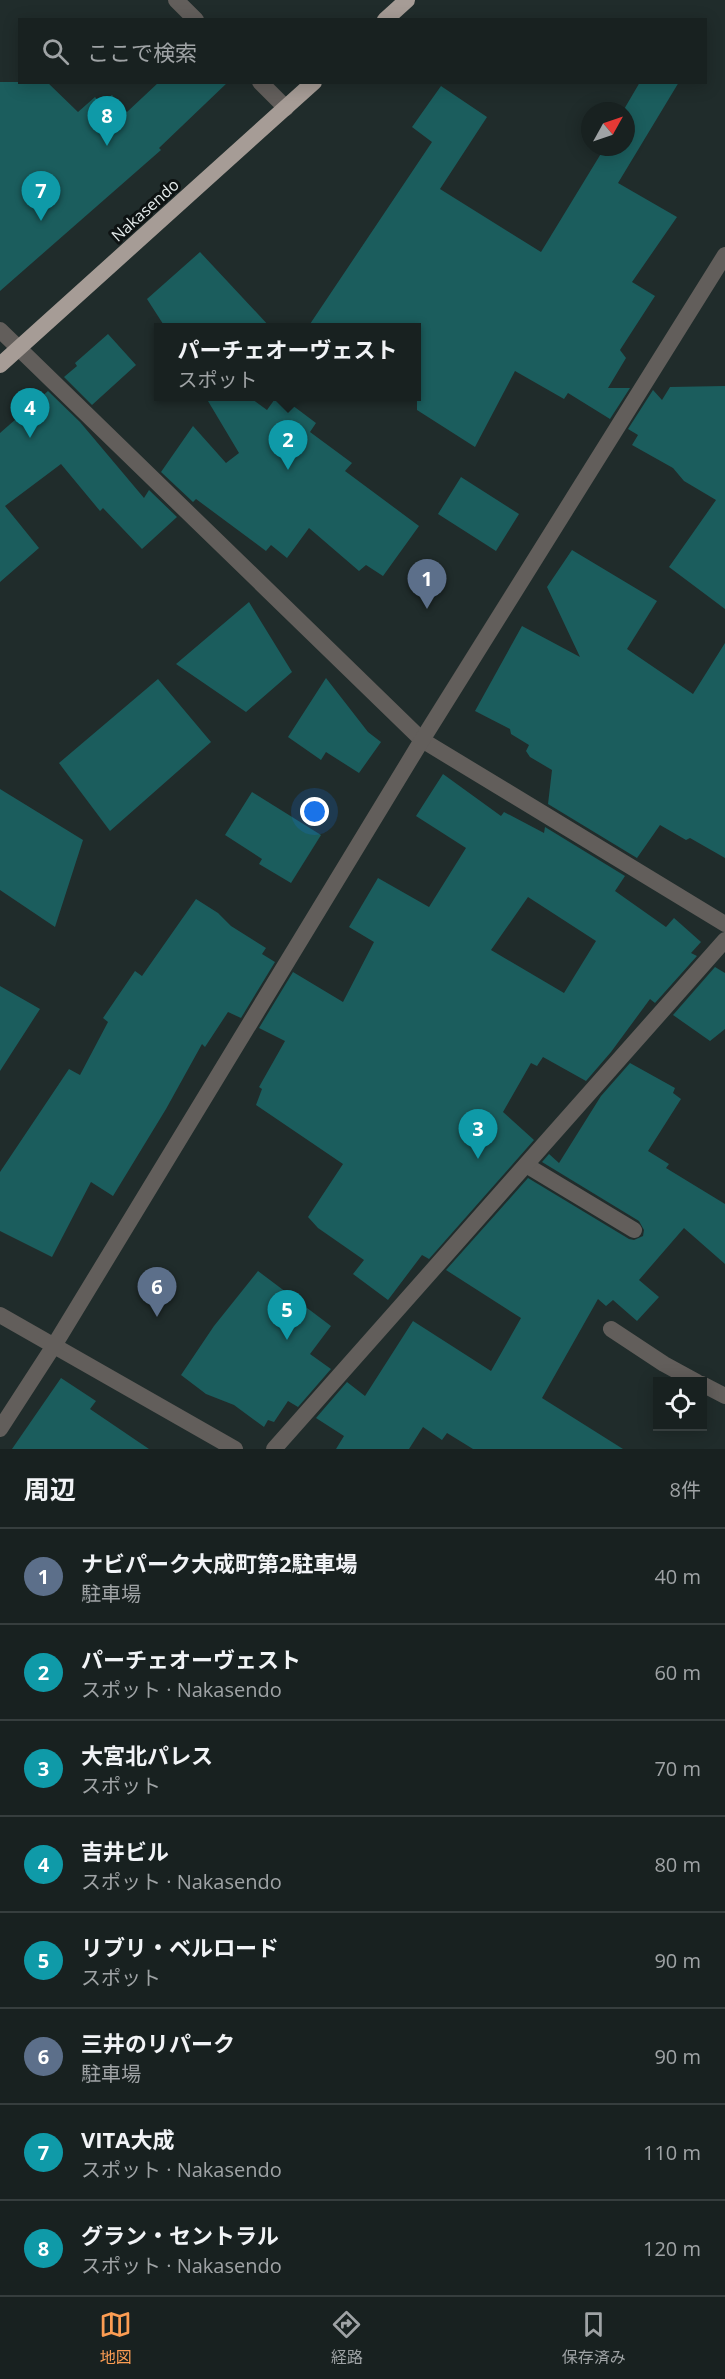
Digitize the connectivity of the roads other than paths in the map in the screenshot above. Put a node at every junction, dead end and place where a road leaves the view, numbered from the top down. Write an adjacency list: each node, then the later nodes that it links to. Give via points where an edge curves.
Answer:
1 (176, 0): 3 (street)
2 (407, 0): 4 (highway)
3 (194, 18)
4 (387, 18)
5 (262, 84): 7 (street)
6 (312, 84): 7 (highway, Nakasendo)
7 (286, 108): 10 (highway, Nakasendo)
8 (725, 255): 12 (street)
9 (0, 330): 10 (street)
10 (19, 348): 11 (highway, Nakasendo); 12 (street)
11 (0, 365)
12 (422, 740): 13 (street); 19 (street)
13 (725, 924)
14 (725, 939): 15 (street)
15 (526, 1165): 16 (street); 25 (street)
16 (633, 1230)
17 (0, 1314): 19 (street)
18 (611, 1329): 20 (street)
19 (55, 1344): 23 (street); 24 (street)
20 (689, 1377)
21 (707, 1387): 22 (street)
22 (725, 1396)
23 (0, 1429)
24 (235, 1449)
25 (274, 1449)

